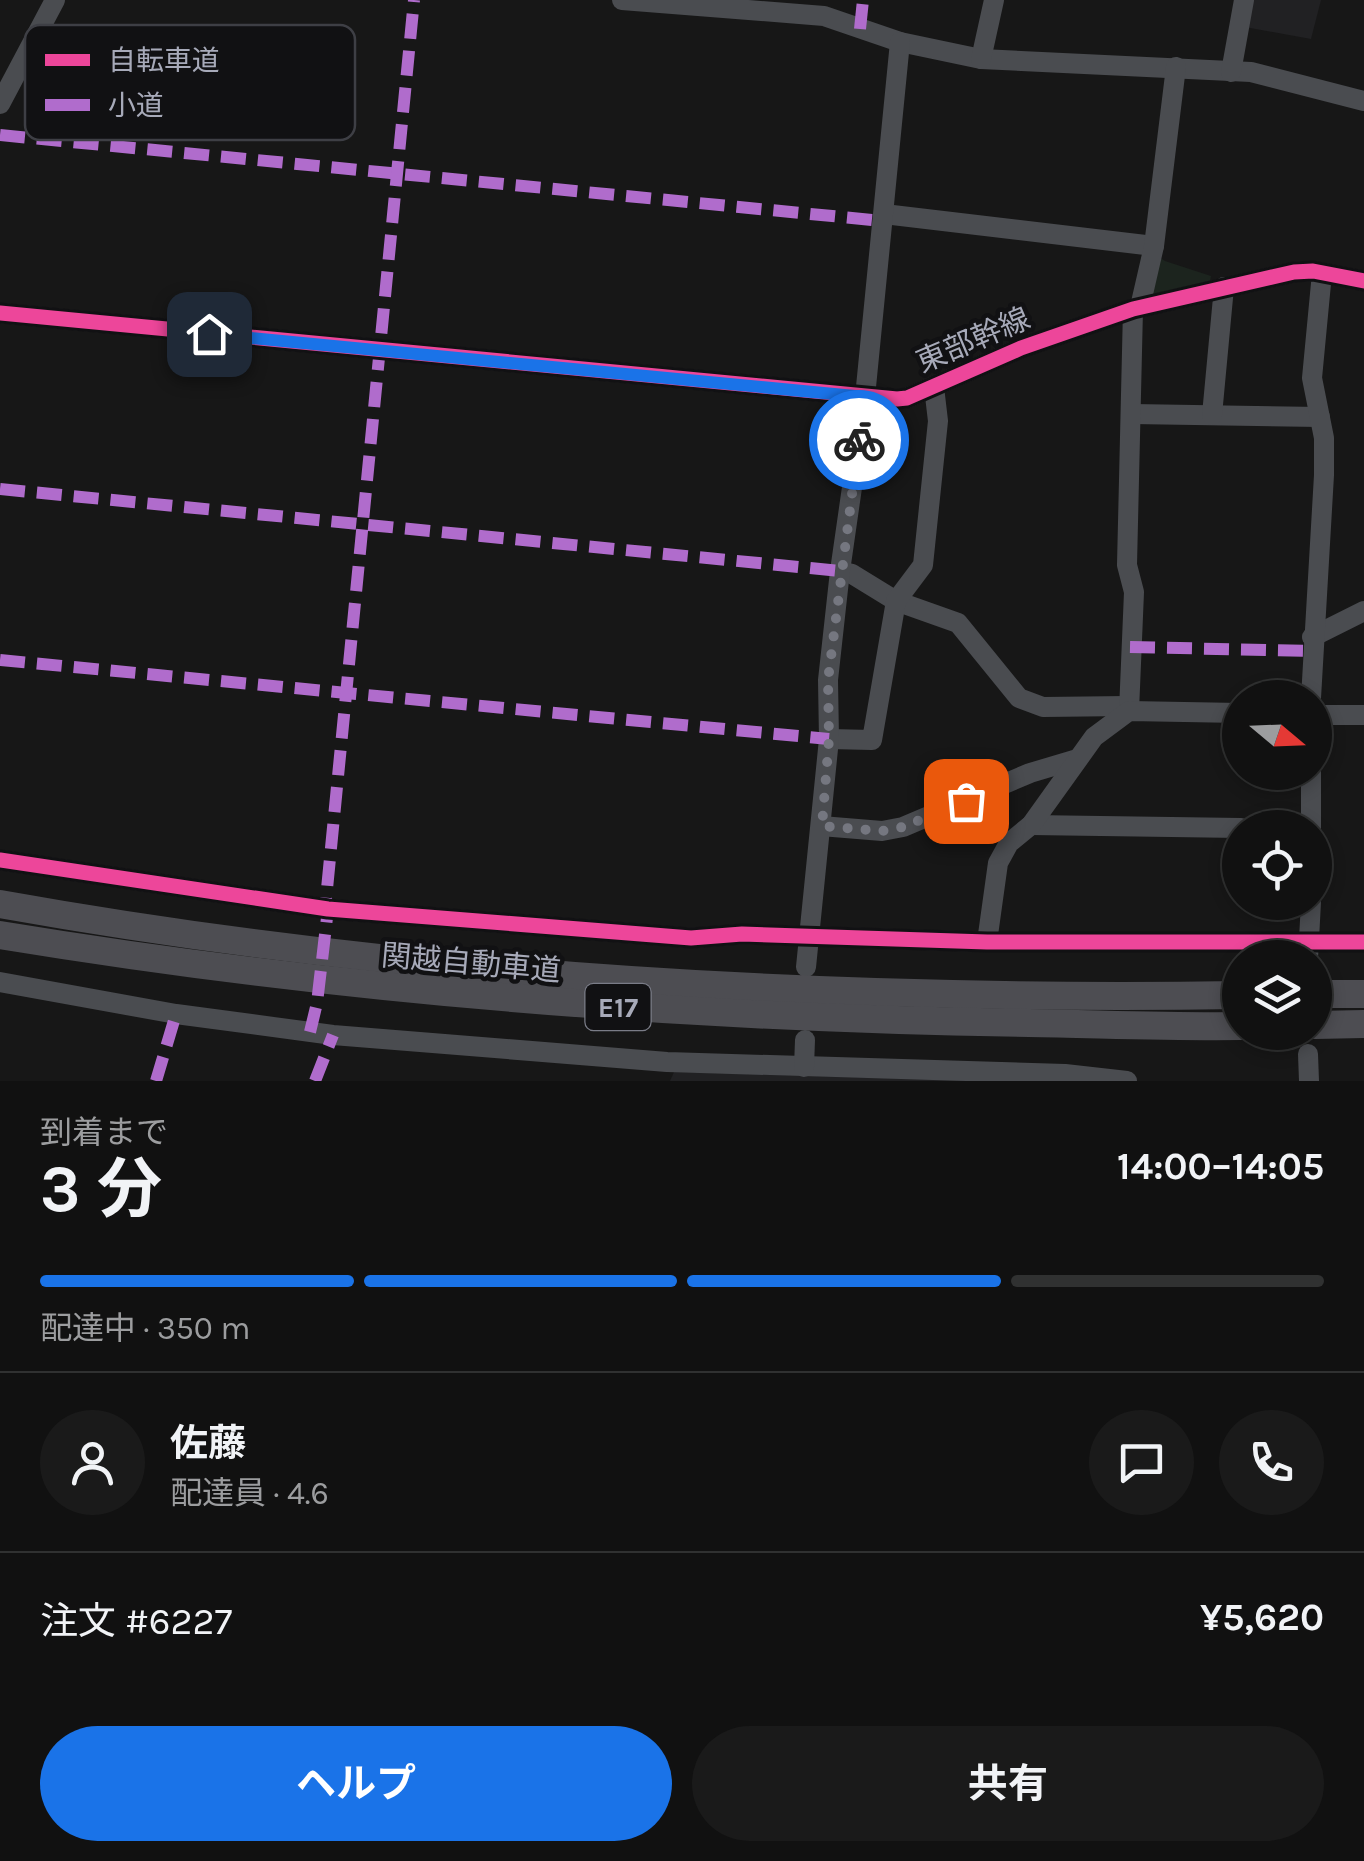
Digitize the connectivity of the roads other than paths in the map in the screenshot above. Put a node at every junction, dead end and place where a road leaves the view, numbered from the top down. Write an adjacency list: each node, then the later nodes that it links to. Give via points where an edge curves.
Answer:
1 (55, 0): 5 (street)
2 (622, 0): 6 (street, via 824,16)
3 (994, 0): 8 (street)
4 (1244, 0): 10 (street)
5 (42, 25)
6 (900, 42): 8 (street); 13 (street)
7 (25, 57): 12 (street)
8 (981, 58): 9 (street)
9 (1176, 67): 10 (street); 14 (street)
10 (1231, 72): 11 (street)
11 (1364, 101)
12 (0, 104)
13 (884, 214): 14 (street); 21 (street)
14 (1154, 246): 18 (street)
15 (1322, 273): 16 (street, 東部幹線); 17 (street, 東部幹線); 24 (street, via 1312,378)
16 (1364, 281)
17 (1224, 287): 18 (street, 東部幹線); 23 (street)
18 (1136, 308): 20 (street, 東部幹線); 22 (street)
19 (0, 313): 21 (street, 東部幹線)
20 (934, 387): 21 (street, 東部幹線, via 907,398); 26 (street, via 938,421 924,565)
21 (865, 397): 25 (street)
22 (1132, 414): 23 (street); 30 (street)
23 (1212, 416): 24 (street)
24 (1320, 417): 28 (street, via 1324,475)
25 (840, 571): 26 (street); 34 (street)
26 (896, 600): 30 (street, via 958,624 1020,698 1043,707); 34 (street, via 872,740)
27 (1364, 611): 28 (street)
28 (1312, 636): 29 (street)
29 (1311, 680)
30 (1128, 708): 31 (street); 35 (street)
31 (1222, 712)
32 (1332, 714): 33 (street)
33 (1364, 715)
34 (829, 739): 37 (street)
35 (1076, 759): 36 (street); 37 (street, via 903,827)
36 (1031, 825): 38 (street); 43 (street, via 1009,842 998,862)
37 (822, 826): 42 (street)
38 (1222, 828)
39 (0, 860): 42 (street, via 348,910 690,938)
40 (0, 904): 51 (highway, 関越自動車道 / E17, via 188,934 517,970 869,990)
41 (0, 935): 54 (highway, 関越自動車道 / E17, via 182,964 512,1000 866,1020)
42 (810, 937): 43 (street); 47 (street)
43 (986, 942): 46 (street)
44 (1364, 942): 45 (street)
45 (1332, 947)
46 (1222, 948)
47 (806, 967)
48 (0, 982): 58 (street, via 176,1014)
49 (1332, 994): 50 (highway)
50 (1364, 994)
51 (1222, 995)
52 (1364, 1024): 53 (highway)
53 (1332, 1025)
54 (1222, 1026)
55 (806, 1040): 57 (street)
56 (1308, 1054): 60 (street)
57 (804, 1067): 58 (street); 59 (street)
58 (664, 1071)
59 (1127, 1081)
60 (1309, 1081)

